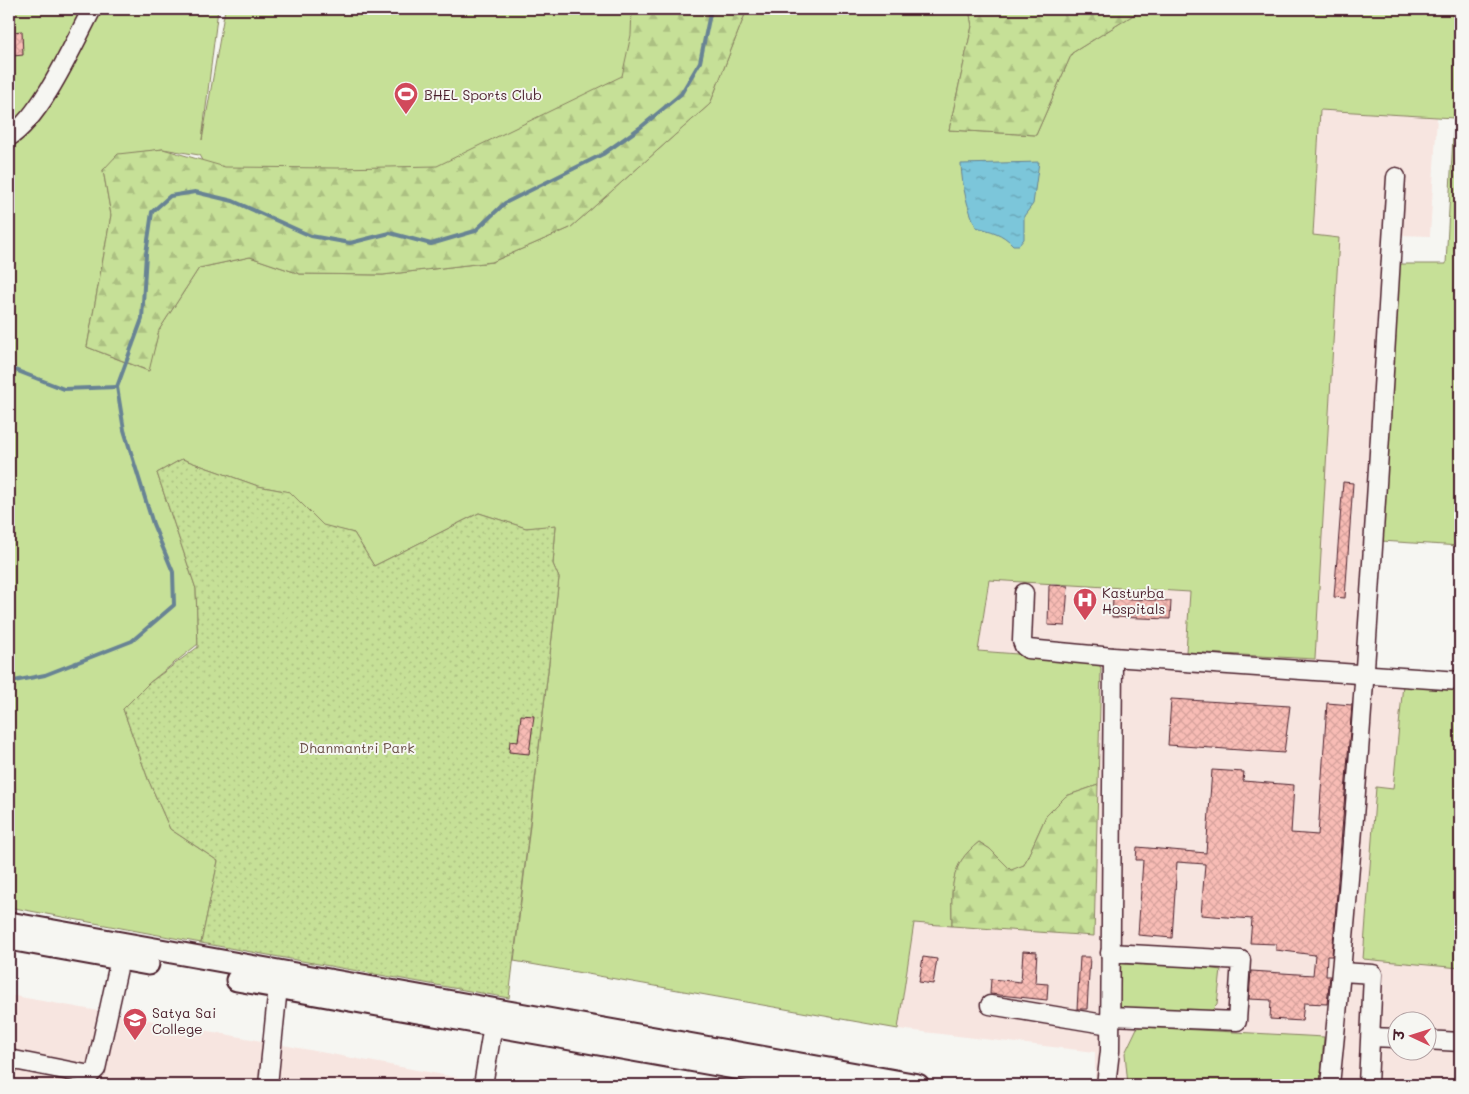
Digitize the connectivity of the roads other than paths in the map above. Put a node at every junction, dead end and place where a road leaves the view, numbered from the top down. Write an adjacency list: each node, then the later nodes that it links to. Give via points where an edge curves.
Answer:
1 (92, 9): 2 (street, via 36,112)
2 (9, 137)
3 (1396, 177): 6 (street)
4 (1024, 593): 5 (street, via 1022,641 1028,649)
5 (1113, 658): 6 (street); 11 (street)
6 (1365, 676): 7 (street); 12 (street)
7 (1460, 681)
8 (9, 922): 10 (main road)
9 (9, 939): 10 (main road)
10 (122, 952): 13 (main road); 14 (main road); 23 (street, via 96,1069 90,1075)
11 (1110, 953): 16 (street); 16 (street, via 1241,960 1237,1022)
12 (1342, 972): 19 (street, via 1374,974); 29 (street)
13 (278, 987): 14 (main road); 24 (street)
14 (356, 994): 17 (main road); 18 (main road)
15 (990, 1005): 16 (street)
16 (1110, 1020): 28 (street)
17 (493, 1026): 18 (main road); 25 (street)
18 (543, 1026): 26 (main road); 27 (main road)
19 (1371, 1037): 20 (street); 30 (street)
20 (1386, 1038)
21 (1436, 1041): 22 (street)
22 (1460, 1042)
23 (9, 1059)
24 (270, 1085)
25 (483, 1085)
26 (830, 1085)
27 (918, 1085)
28 (1106, 1085)
29 (1330, 1085)
30 (1368, 1085)

